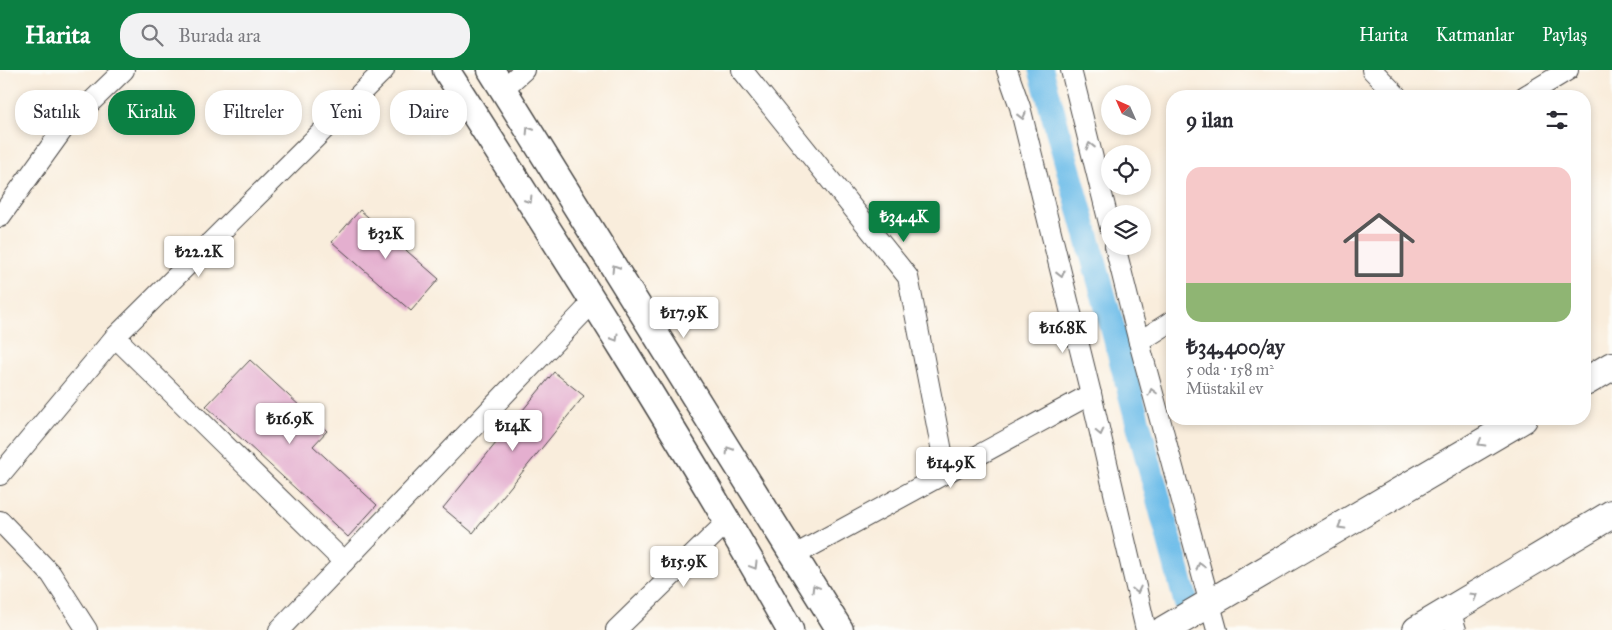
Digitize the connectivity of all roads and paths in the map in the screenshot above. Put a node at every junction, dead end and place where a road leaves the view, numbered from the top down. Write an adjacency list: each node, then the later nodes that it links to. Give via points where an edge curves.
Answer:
1 (124, 70): 14 (street, via 64,128)
2 (384, 70): 18 (street)
3 (446, 70): 16 (street, one-way to 16)
4 (524, 70): 10 (street)
5 (742, 70): 24 (street, via 908,277)
6 (1007, 70): 22 (street, one-way to 22, via 1020,107)
7 (1071, 70): 13 (street, one-way to 7)
8 (1372, 70): 11 (street)
9 (1568, 70): 12 (street)
10 (497, 80): 29 (street, one-way to 10)
11 (1391, 90)
12 (1535, 90)
13 (1105, 205)
14 (0, 217)
15 (1117, 255): 19 (street)
16 (593, 302): 28 (street, one-way to 28); 30 (street)
17 (1166, 325): 19 (street)
18 (114, 337): 25 (street); 30 (street)
19 (1139, 342): 31 (street, one-way to 19)
20 (1612, 366): 21 (main road)
21 (1591, 378)
22 (1091, 394): 24 (street); 38 (street, one-way to 38)
23 (1513, 425): 31 (main road, one-way to 31)
24 (946, 472): 29 (street)
25 (0, 475)
26 (1612, 514): 32 (main road, one-way to 26)
27 (0, 521): 33 (street, via 51,574)
28 (727, 522): 35 (street); 36 (street, one-way to 36)
29 (795, 555): 37 (street, one-way to 29)
30 (344, 562): 34 (street)
31 (1210, 603): 39 (main road); 40 (street)
32 (1453, 620): 41 (main road)
33 (87, 630)
34 (279, 630)
35 (616, 630)
36 (790, 630)
37 (840, 630)
38 (1146, 630)
39 (1164, 630)
40 (1217, 630)
41 (1417, 630)

